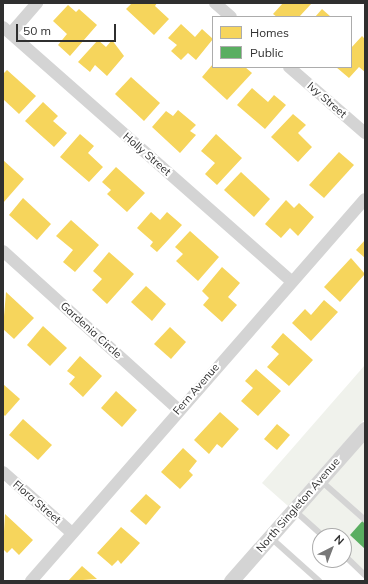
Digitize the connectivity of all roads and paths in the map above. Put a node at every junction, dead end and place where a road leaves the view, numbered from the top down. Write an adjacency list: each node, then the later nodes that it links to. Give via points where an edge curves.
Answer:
1 (37, 3): 4 (street)
2 (215, 3): 3 (street)
3 (230, 16)
4 (7, 30): 9 (street, Holly Street)
5 (290, 68): 6 (street, Ivy Street)
6 (365, 133)
7 (365, 199): 9 (street, Fern Avenue)
8 (3, 251): 10 (street, Gardenia Circle)
9 (291, 281): 10 (street, Fern Avenue)
10 (178, 409): 17 (street, Fern Avenue)
11 (365, 429): 13 (street, North Singleton Avenue)
12 (3, 472): 17 (street, Flora Street)
13 (320, 480): 14 (street, North Singleton Avenue); 15 (lane)
14 (294, 510): 16 (lane); 18 (street, North Singleton Avenue)
15 (365, 520)
16 (314, 528)
17 (72, 533): 21 (street, Fern Avenue)
18 (270, 537): 22 (street, North Singleton Avenue); 23 (lane)
19 (352, 563): 20 (lane)
20 (365, 575)
21 (31, 581)
22 (231, 581)
23 (319, 581)

